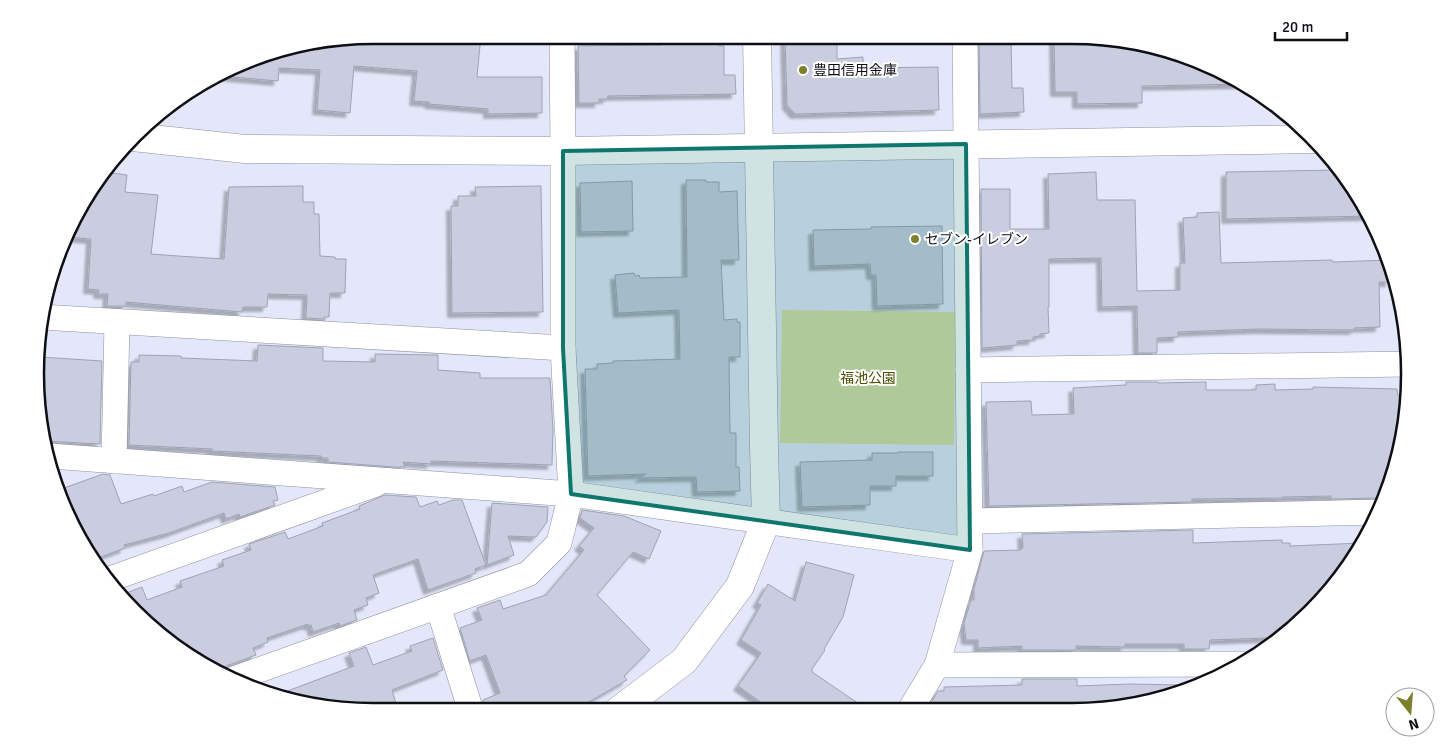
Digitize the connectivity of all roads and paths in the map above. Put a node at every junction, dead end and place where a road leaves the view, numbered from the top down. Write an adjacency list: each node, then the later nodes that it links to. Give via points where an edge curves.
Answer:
1 (562, 44): 8 (street)
2 (757, 44): 7 (street)
3 (965, 44): 6 (street)
4 (142, 138): 8 (street, via 245,148)
5 (1304, 139): 6 (street)
6 (966, 144): 7 (street); 13 (street)
7 (759, 146): 8 (street); 19 (street)
8 (564, 151): 11 (street)
9 (49, 318): 10 (street)
10 (117, 322): 11 (street); 15 (street)
11 (563, 348): 17 (street)
12 (1401, 364): 13 (street)
13 (968, 370): 20 (street)
14 (54, 456): 15 (street)
15 (114, 461): 16 (street)
16 (386, 480): 17 (street); 22 (street)
17 (571, 494): 19 (street); 23 (street, via 559,543 528,574)
18 (1370, 512): 20 (street)
19 (766, 521): 21 (street); 28 (street, via 740,586 684,661)
20 (970, 521): 21 (street)
21 (970, 550): 25 (street)
22 (115, 577)
23 (438, 606): 26 (street); 27 (street)
24 (1226, 664): 25 (street)
25 (937, 665): 29 (street)
26 (243, 676)
27 (468, 703)
28 (627, 703)
29 (914, 703)

